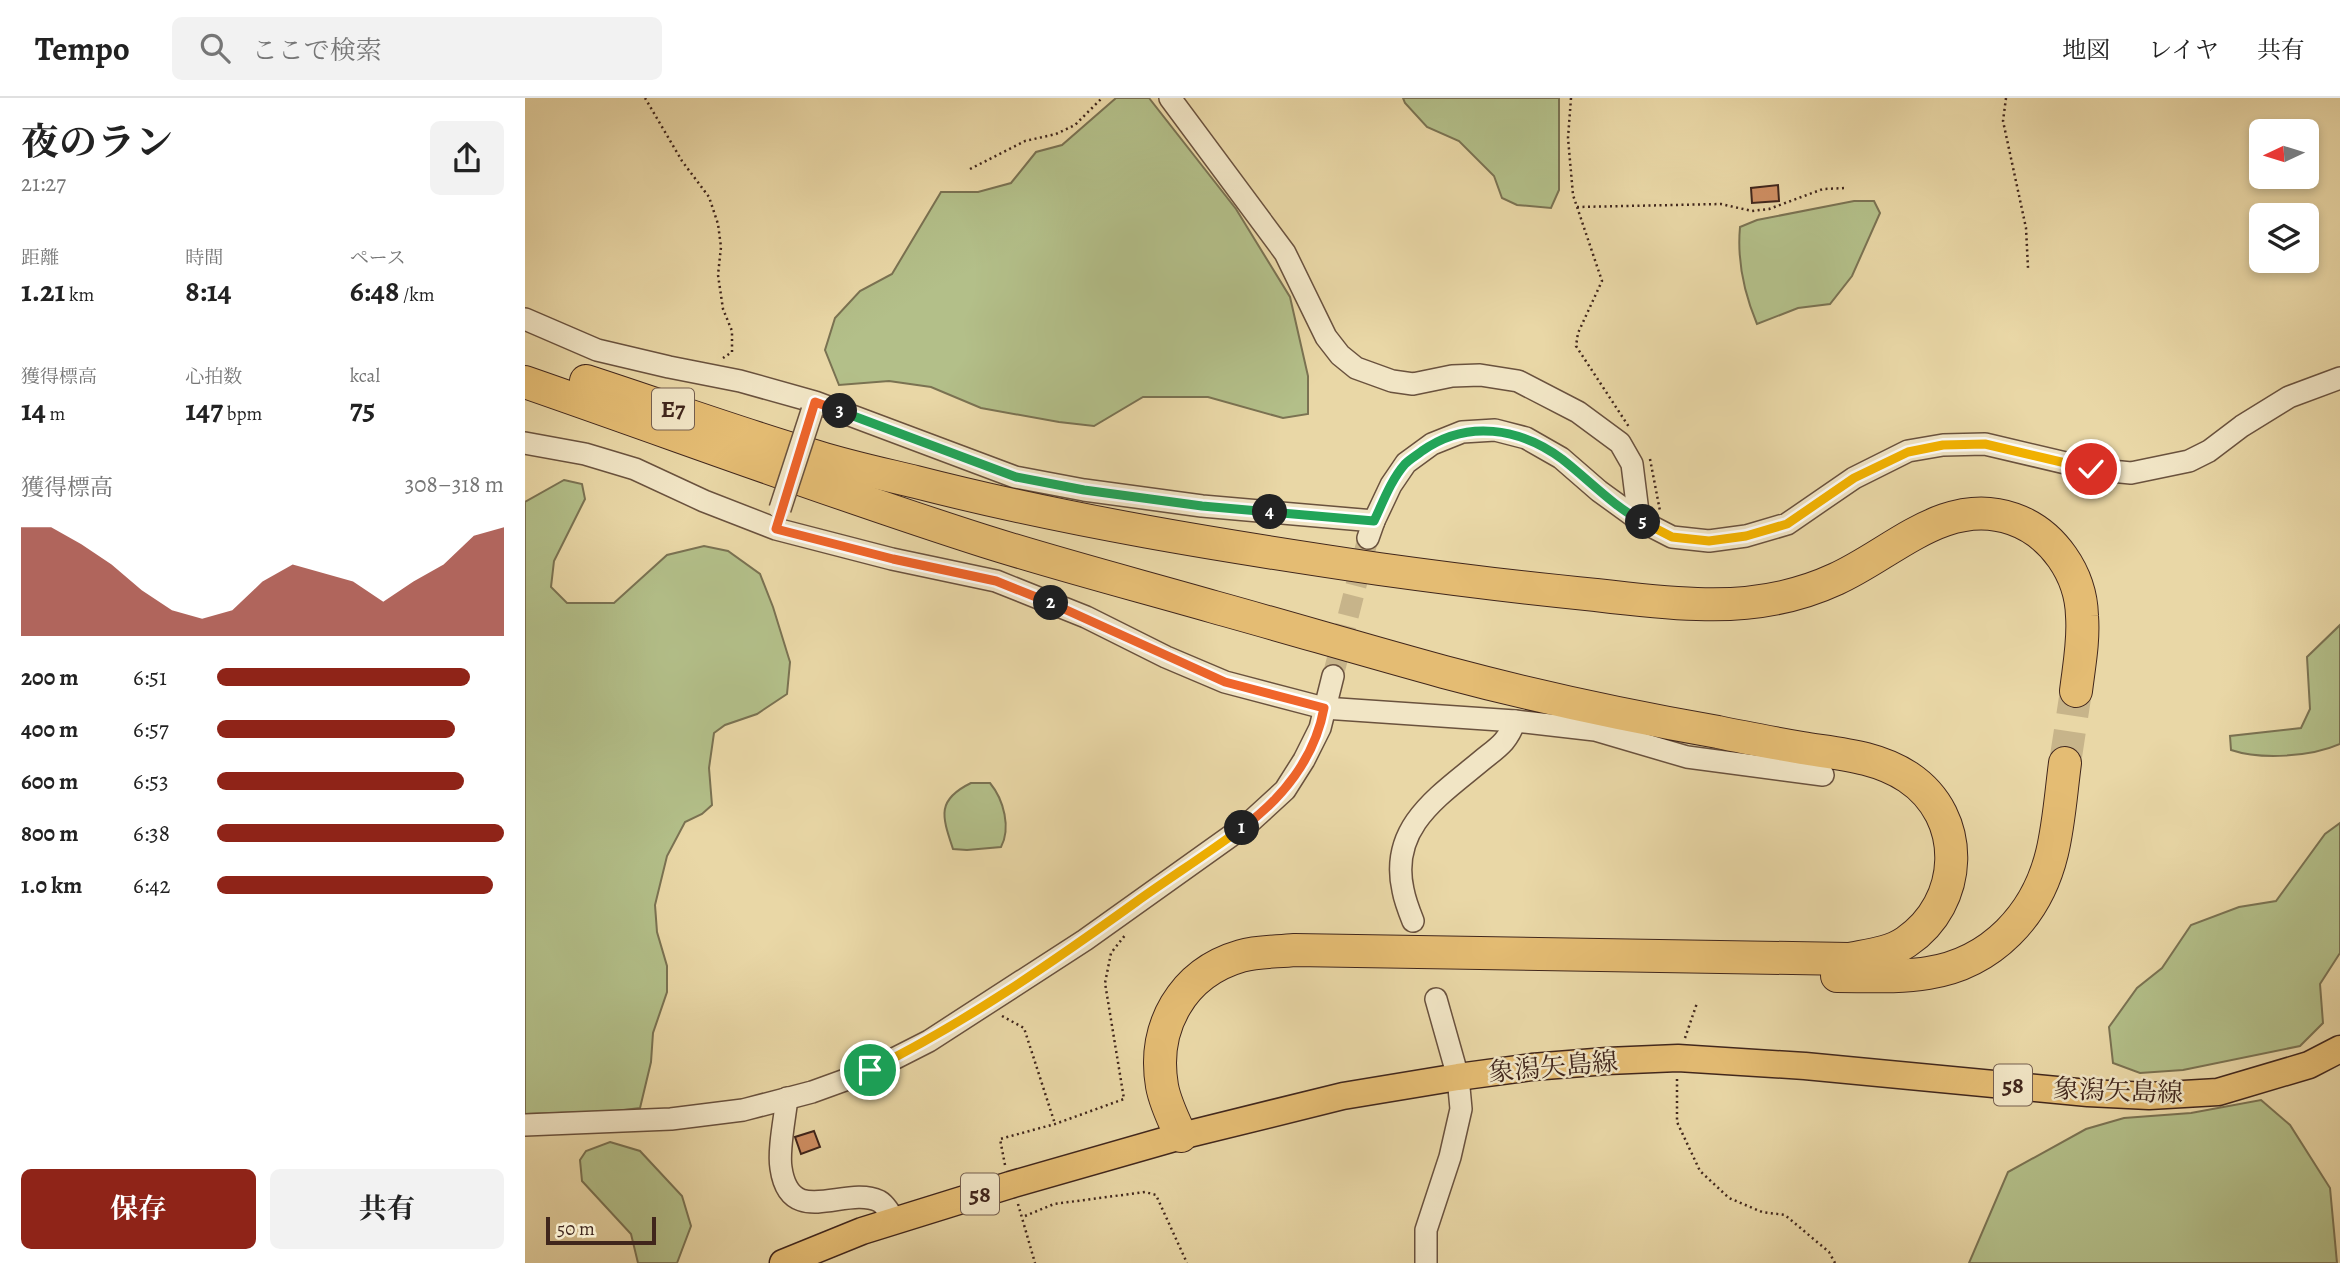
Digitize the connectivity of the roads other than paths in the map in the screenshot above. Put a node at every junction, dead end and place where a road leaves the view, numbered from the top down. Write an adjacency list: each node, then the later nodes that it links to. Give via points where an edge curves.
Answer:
1 (1170, 98): 10 (street, via 1285,253 1326,337 1340,355 1356,368 1392,381 1413,384 1480,375 1518,381 1578,412 1620,443 1632,464)
2 (525, 319): 6 (street, via 597,350 740,381)
3 (525, 360): 8 (highway, E7)
4 (2340, 378): 10 (street, via 2289,397 2189,461 2131,473 2091,469 1985,444 1943,445 1908,452 1854,478 1787,524 1746,536 1709,541 1672,537)
5 (525, 382): 8 (highway, E7)
6 (814, 407): 9 (street, bridge); 10 (street, via 1016,477 1371,529 1406,463 1432,444 1462,432 1495,430 1526,438 1561,458)
7 (525, 443): 9 (street, via 586,454 704,501)
8 (815, 470): 12 (highway, via 1152,534 1489,584 1695,604 1754,602 1803,592 1856,570 1938,522 1963,515 2012,518 2054,546 2077,587 2083,612); 23 (highway, via 985,542 1442,671 1627,715 1887,765 1929,795 1942,814 1952,865 1937,913 1902,945 1879,953 1849,958 1295,950 1241,956 1196,980 1168,1017 1159,1063 1162,1089)
9 (778, 519): 13 (street, via 893,559 996,581 1225,682)
10 (1639, 520)
11 (1333, 676): 13 (street)
12 (2076, 691)
13 (1324, 708): 14 (street); 21 (street, via 1304,761 1285,790 1249,823 1085,940 929,1041 870,1070)
14 (1515, 721): 16 (street, via 1595,730 1687,757); 17 (street, via 1509,739 1429,803 1409,829 1401,859 1402,889)
15 (2065, 763): 23 (highway, via 2052,854 2027,914 1984,954 1957,966 1886,976 1294,969 1243,974 1204,998 1190,1016 1178,1061)
16 (1823, 775)
17 (1413, 921)
18 (1436, 999): 20 (street)
19 (2340, 1049): 20 (main road, 象潟矢島線 / 58, via 2309,1065 2218,1092 2149,1096 1678,1058)
20 (1458, 1077): 23 (main road, 象潟矢島線 / 58, via 1343,1096); 26 (street, via 1461,1109 1426,1230)
21 (787, 1098): 22 (street, via 683,1118); 24 (street, via 781,1168 789,1192 799,1200 867,1198 882,1202)
22 (525, 1125)
23 (1181, 1136): 24 (main road, 象潟矢島線 / 58)
24 (895, 1222): 25 (main road, 象潟矢島線 / 58)
25 (783, 1263)
26 (1426, 1263)

